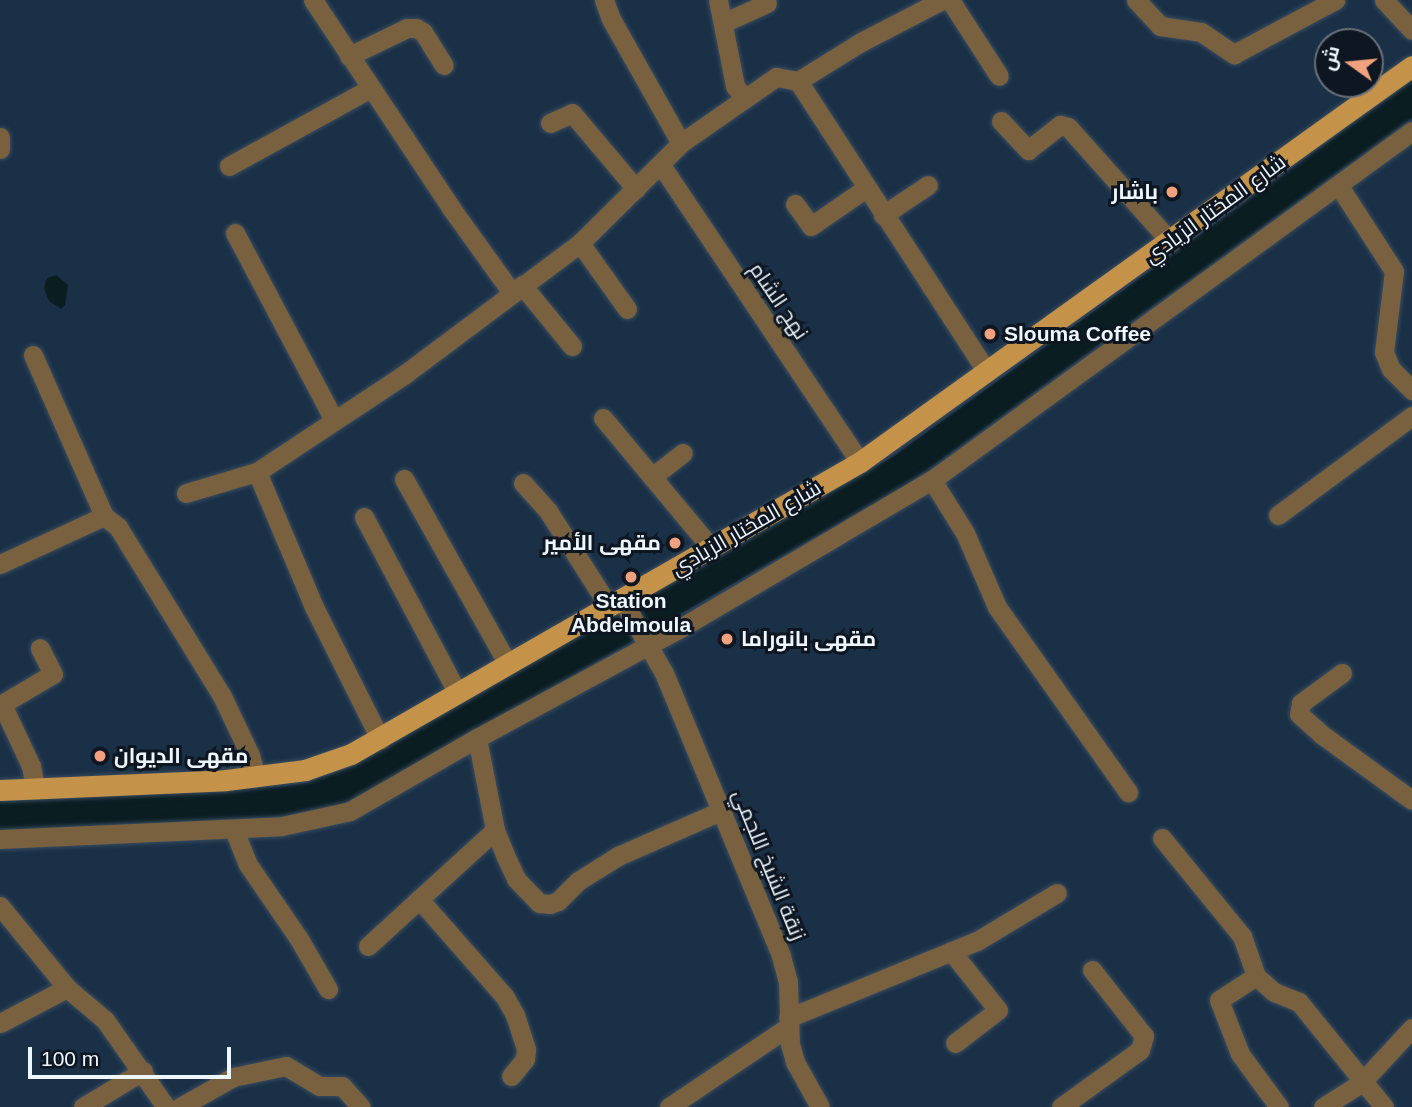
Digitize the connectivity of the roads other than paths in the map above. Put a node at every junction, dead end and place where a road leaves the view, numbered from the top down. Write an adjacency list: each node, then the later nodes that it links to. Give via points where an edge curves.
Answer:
1 (313, 0): 12 (street)
2 (604, 0): 23 (street)
3 (718, 0): 10 (street)
4 (942, 0): 16 (street)
5 (950, 0): 15 (street)
6 (1136, 0): 7 (street, via 1160,26 1202,32 1234,54)
7 (1335, 0)
8 (1384, 0): 11 (street)
9 (767, 3): 10 (street)
10 (725, 22): 18 (street, via 736,86)
11 (1412, 30)
12 (349, 56): 13 (street, via 415,28 423,32); 17 (street)
13 (444, 65)
14 (1412, 66): 34 (main road, شارع المختار الزيادي)
15 (999, 76)
16 (799, 81): 18 (street, via 776,77); 29 (street)
17 (371, 88): 26 (street); 36 (street, via 451,208)
18 (745, 99): 23 (street)
19 (1001, 121): 34 (street, via 1028,150 1060,125 1068,127)
20 (550, 123): 30 (street, via 572,113)
21 (1411, 134): 28 (street)
22 (0, 137): 24 (street)
23 (681, 143): 25 (street)
24 (0, 149)
25 (662, 165): 30 (street); 46 (street, نهج الشام)
26 (229, 166)
27 (928, 185): 32 (street)
28 (1339, 186): 41 (street, via 1394,271 1384,352 1391,369); 50 (street)
29 (866, 188): 31 (street, via 811,226); 32 (street)
30 (636, 189): 35 (street)
31 (795, 204)
32 (883, 215): 40 (street)
33 (235, 233): 44 (street)
34 (1171, 242): 40 (main road, شارع المختار الزيادي)
35 (580, 243): 36 (street); 37 (street)
36 (517, 289): 38 (street); 44 (street, via 448,344)
37 (627, 309)
38 (572, 346)
39 (33, 355): 54 (street)
40 (987, 372): 46 (main road, شارع المختار الزيادي)
41 (1412, 390)
42 (1412, 416): 53 (street)
43 (603, 418): 48 (street)
44 (334, 420): 47 (street)
45 (683, 453): 48 (street)
46 (860, 462): 56 (main road, شارع المختار الزيادي)
47 (257, 472): 52 (street); 66 (street, via 314,607)
48 (652, 477): 56 (street)
49 (404, 479): 61 (street)
50 (932, 480): 59 (street); 70 (street, via 965,533 997,607)
51 (523, 483): 58 (street, زنقة الشيخ اللجمي)
52 (186, 493)
53 (1278, 515)
54 (104, 516): 57 (street); 67 (street, via 118,527 192,645 245,743)
55 (364, 516): 63 (street)
56 (712, 549): 58 (main road, شارع المختار الزيادي)
57 (0, 564)
58 (615, 602): 59 (street, زنقة الشيخ اللجمي); 61 (main road, شارع المختار الزيادي)
59 (650, 645): 65 (street); 72 (street, زنقة الشيخ اللجمي)
60 (40, 648): 64 (street, via 53,674)
61 (508, 664): 63 (main road, شارع المختار الزيادي)
62 (1342, 673): 71 (street, via 1301,703 1299,714)
63 (458, 694): 66 (main road, شارع المختار الزيادي)
64 (1, 702): 68 (street, via 31,766)
65 (477, 738): 73 (street, via 350,811 304,823); 74 (street)
66 (380, 739): 67 (main road, شارع المختار الزيادي, via 327,764)
67 (256, 776): 68 (main road, شارع المختار الزيادي)
68 (35, 788): 69 (main road, شارع المختار الزيادي)
69 (0, 790)
70 (1128, 792)
71 (1412, 800)
72 (723, 810): 74 (street, via 618,856 550,904 539,903 516,879); 87 (street, زنقة الشيخ اللجمي, via 785,969)
73 (234, 830): 76 (street); 85 (street, via 247,863)
74 (495, 830): 78 (street)
75 (1162, 838): 83 (street, via 1242,936)
76 (0, 839)
77 (1057, 893): 81 (street, via 977,942)
78 (419, 900): 80 (street); 91 (street, via 505,997 515,1015 526,1049 525,1059)
79 (0, 906): 84 (street)
80 (368, 946)
81 (951, 951): 87 (street); 89 (street, via 998,1010)
82 (1092, 970): 99 (street, via 1144,1036 1140,1050)
83 (1256, 976): 92 (street, via 1275,992 1299,1002); 100 (street, via 1219,1000 1240,1054)
84 (67, 988): 86 (street); 90 (street, via 105,1020)
85 (328, 989)
86 (0, 1023)
87 (788, 1023): 93 (street); 98 (street, زنقة الشيخ اللجمي, via 795,1062)
88 (1412, 1028): 92 (street)
89 (955, 1043)
90 (143, 1071): 94 (street); 95 (street)
91 (511, 1076)
92 (1362, 1083): 101 (street); 102 (street)
93 (680, 1104)
94 (83, 1107)
95 (166, 1107)
96 (180, 1107): 97 (street, via 233,1077 286,1066 319,1086 342,1086)
97 (361, 1107)
98 (820, 1107)
99 (1061, 1107)
100 (1279, 1107)
101 (1323, 1107)
102 (1384, 1107)

